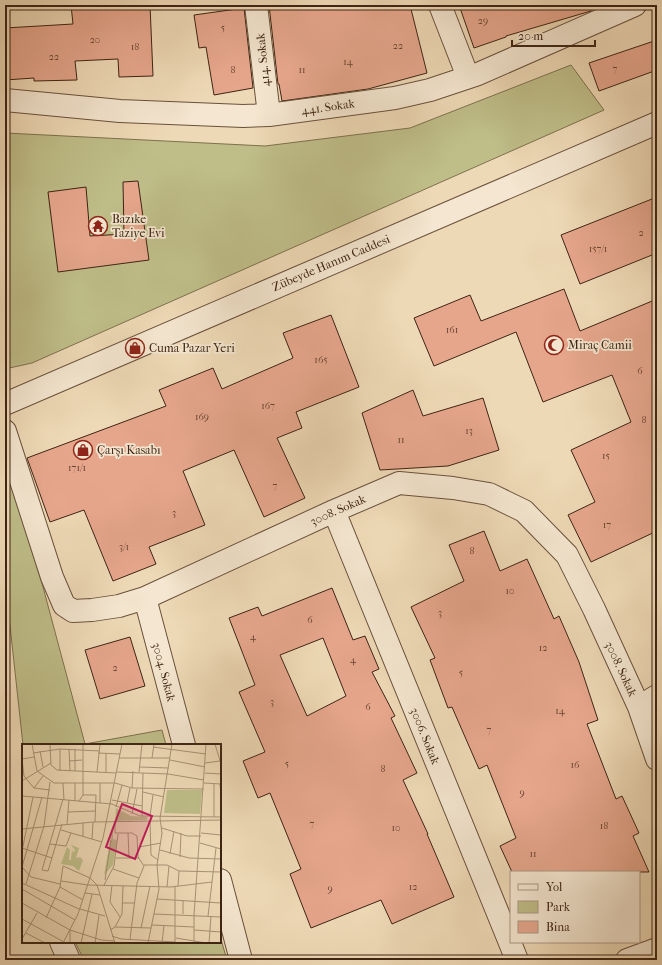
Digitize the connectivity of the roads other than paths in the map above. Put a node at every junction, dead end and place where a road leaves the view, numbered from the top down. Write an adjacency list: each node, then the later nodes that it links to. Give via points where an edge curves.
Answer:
1 (256, 5): 6 (street, 414. Sokak)
2 (440, 5): 4 (street)
3 (630, 6): 4 (street, 441. Sokak)
4 (468, 77): 6 (street, 441. Sokak, via 396,98)
5 (5, 100): 6 (street, 441. Sokak, via 120,111)
6 (269, 115)
7 (657, 123): 8 (street, Zübeyde Hanım Caddesi)
8 (5, 404)
9 (5, 431): 11 (street, 3008. Sokak, via 52,577 64,605 73,611 92,610 119,606)
10 (334, 511): 11 (street, 3008. Sokak); 13 (street, 3008. Sokak, via 399,483 489,494 524,511 567,555); 19 (street, 3006. Sokak)
11 (145, 598): 14 (street, 3004. Sokak)
12 (657, 696): 13 (street)
13 (639, 707): 15 (street, 3008. Sokak)
14 (184, 744)
15 (657, 759)
16 (221, 884): 22 (street)
17 (61, 943): 21 (street)
18 (510, 943): 23 (street, 3006. Sokak)
19 (510, 943)
20 (657, 949): 24 (street)
21 (69, 960)
22 (241, 960)
23 (517, 960)
24 (627, 960)

